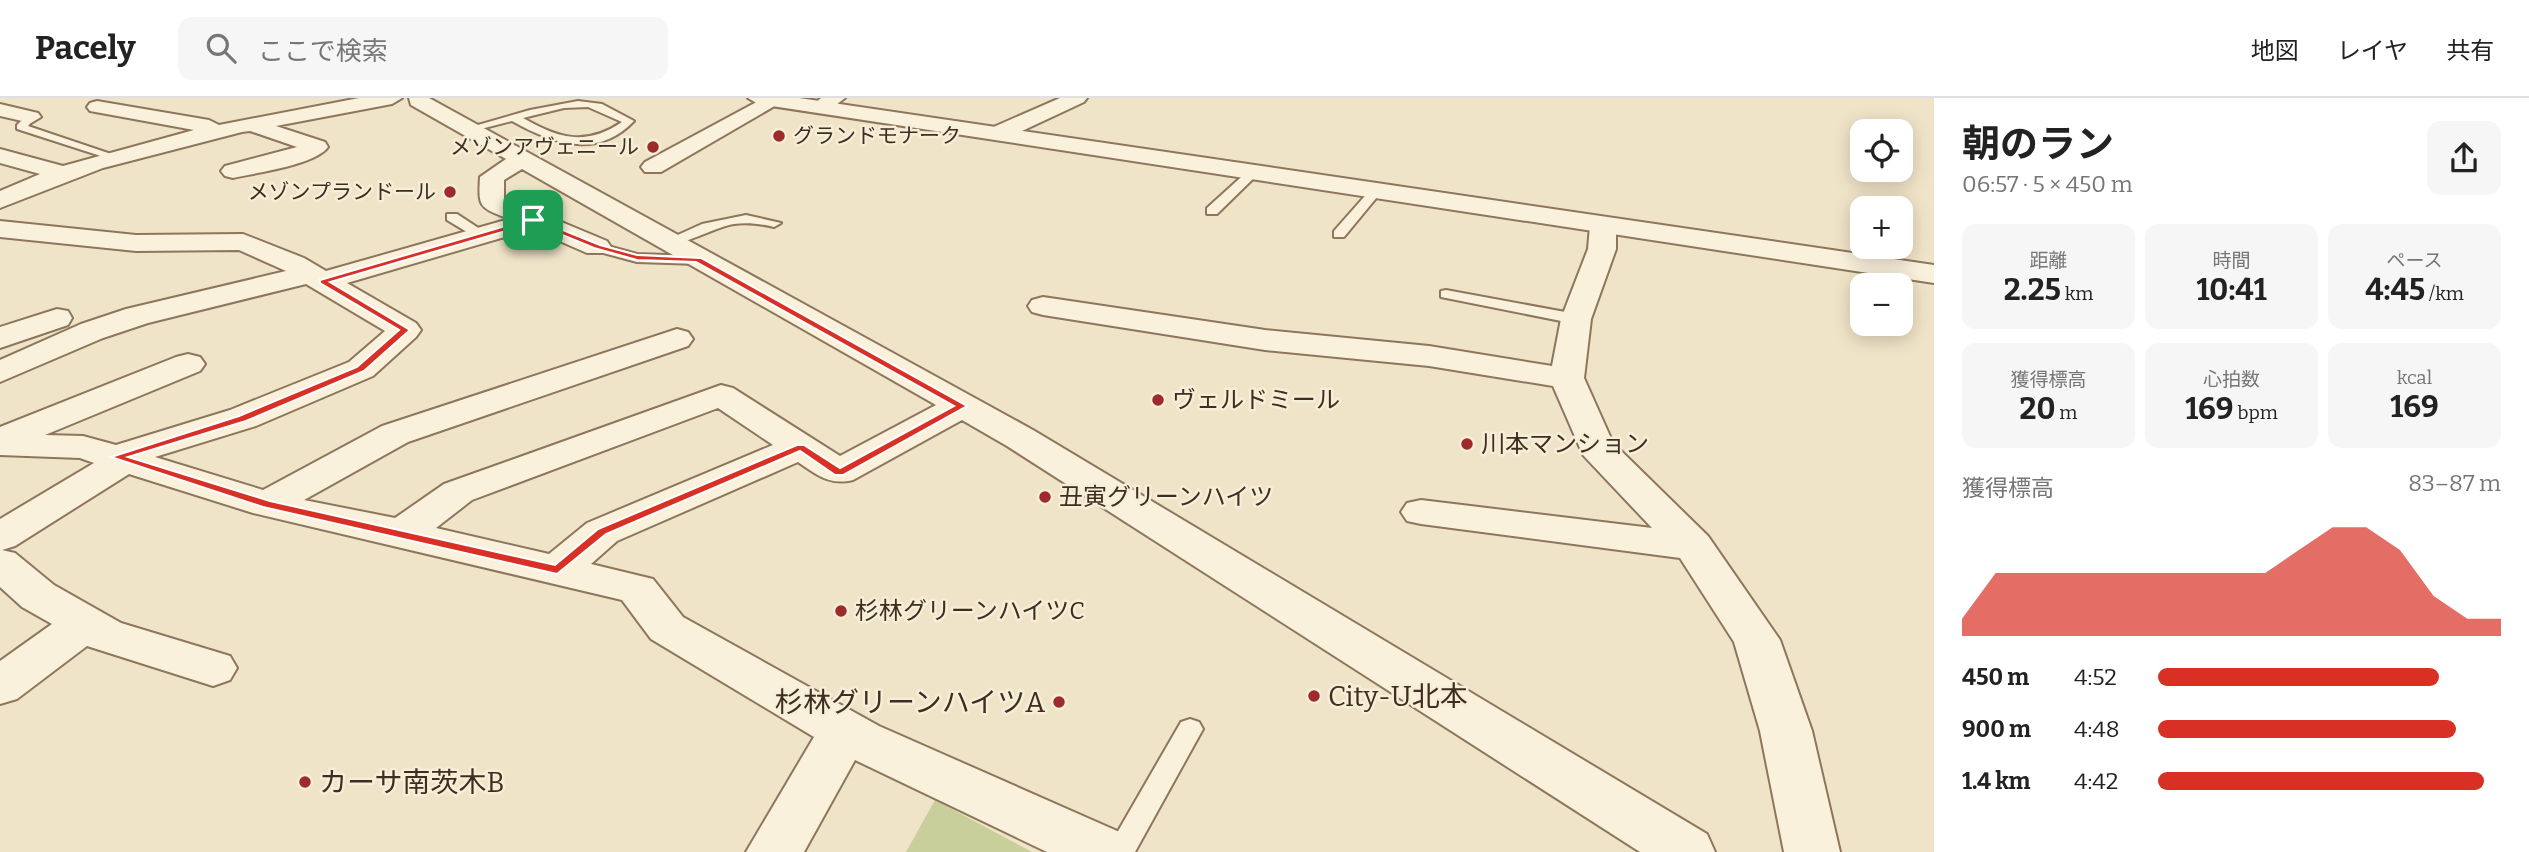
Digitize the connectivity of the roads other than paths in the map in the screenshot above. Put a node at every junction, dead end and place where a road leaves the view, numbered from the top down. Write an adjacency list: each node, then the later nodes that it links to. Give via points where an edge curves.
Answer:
1 (392, 98): 10 (street)
2 (419, 98): 12 (street)
3 (1077, 98): 13 (street)
4 (767, 99): 5 (street); 17 (street)
5 (828, 103): 13 (street)
6 (97, 107): 11 (street)
7 (0, 110): 8 (street)
8 (31, 117): 15 (lane, via 21,127)
9 (515, 118): 9 (lane, via 590,104 629,121 620,130 573,142 554,139); 12 (lane)
10 (251, 124): 11 (street); 18 (street, via 317,147 291,158)
11 (228, 129): 15 (street)
12 (470, 129): 16 (street)
13 (997, 134): 19 (street)
14 (0, 156): 20 (street)
15 (114, 157): 20 (street)
16 (523, 159): 25 (street, via 492,177 491,202); 32 (street)
17 (653, 167)
18 (233, 170)
19 (1253, 173): 21 (street); 23 (lane)
20 (65, 174): 22 (street)
21 (1376, 191): 27 (street); 29 (lane)
22 (0, 200)
23 (1212, 211)
24 (452, 217): 30 (lane)
25 (533, 220): 30 (street); 31 (street)
26 (774, 223): 32 (lane, via 756,217 732,218)
27 (1603, 226): 33 (street); 38 (street, via 1602,249)
28 (0, 229): 34 (street, via 136,243 243,242)
29 (1339, 234)
30 (482, 235): 34 (street)
31 (597, 247): 32 (lane, via 637,258)
32 (682, 251): 44 (street)
33 (1934, 274)
34 (316, 278): 42 (street, via 137,316); 47 (street, via 405,330 361,369 243,418)
35 (1446, 294): 38 (lane)
36 (1043, 306): 43 (street, via 1265,340 1429,356)
37 (57, 318): 39 (street)
38 (1576, 319): 43 (street)
39 (0, 338)
40 (677, 339): 48 (street, via 395,434)
41 (188, 364): 45 (street)
42 (0, 372)
43 (1567, 377): 52 (street, via 1596,447)
44 (962, 406): 46 (street, via 839,472); 63 (street)
45 (0, 442): 47 (street, via 83,447)
46 (800, 447): 50 (street, via 721,395 458,492); 54 (street, via 602,531)
47 (121, 459): 48 (street); 51 (street)
48 (267, 504): 50 (street)
49 (1421, 512): 52 (street)
50 (402, 533): 54 (street)
51 (0, 537)
52 (1693, 546): 64 (street, via 1757,640 1786,731)
53 (0, 563): 55 (street, via 38,596)
54 (557, 570): 59 (street, via 637,589 667,628)
55 (86, 623): 56 (street, via 116,640); 57 (street)
56 (213, 668)
57 (0, 686)
58 (1190, 729): 62 (lane)
59 (845, 731): 60 (street); 61 (street)
60 (774, 852)
61 (1104, 852)
62 (1120, 852)
63 (1687, 852)
64 (1812, 852)

